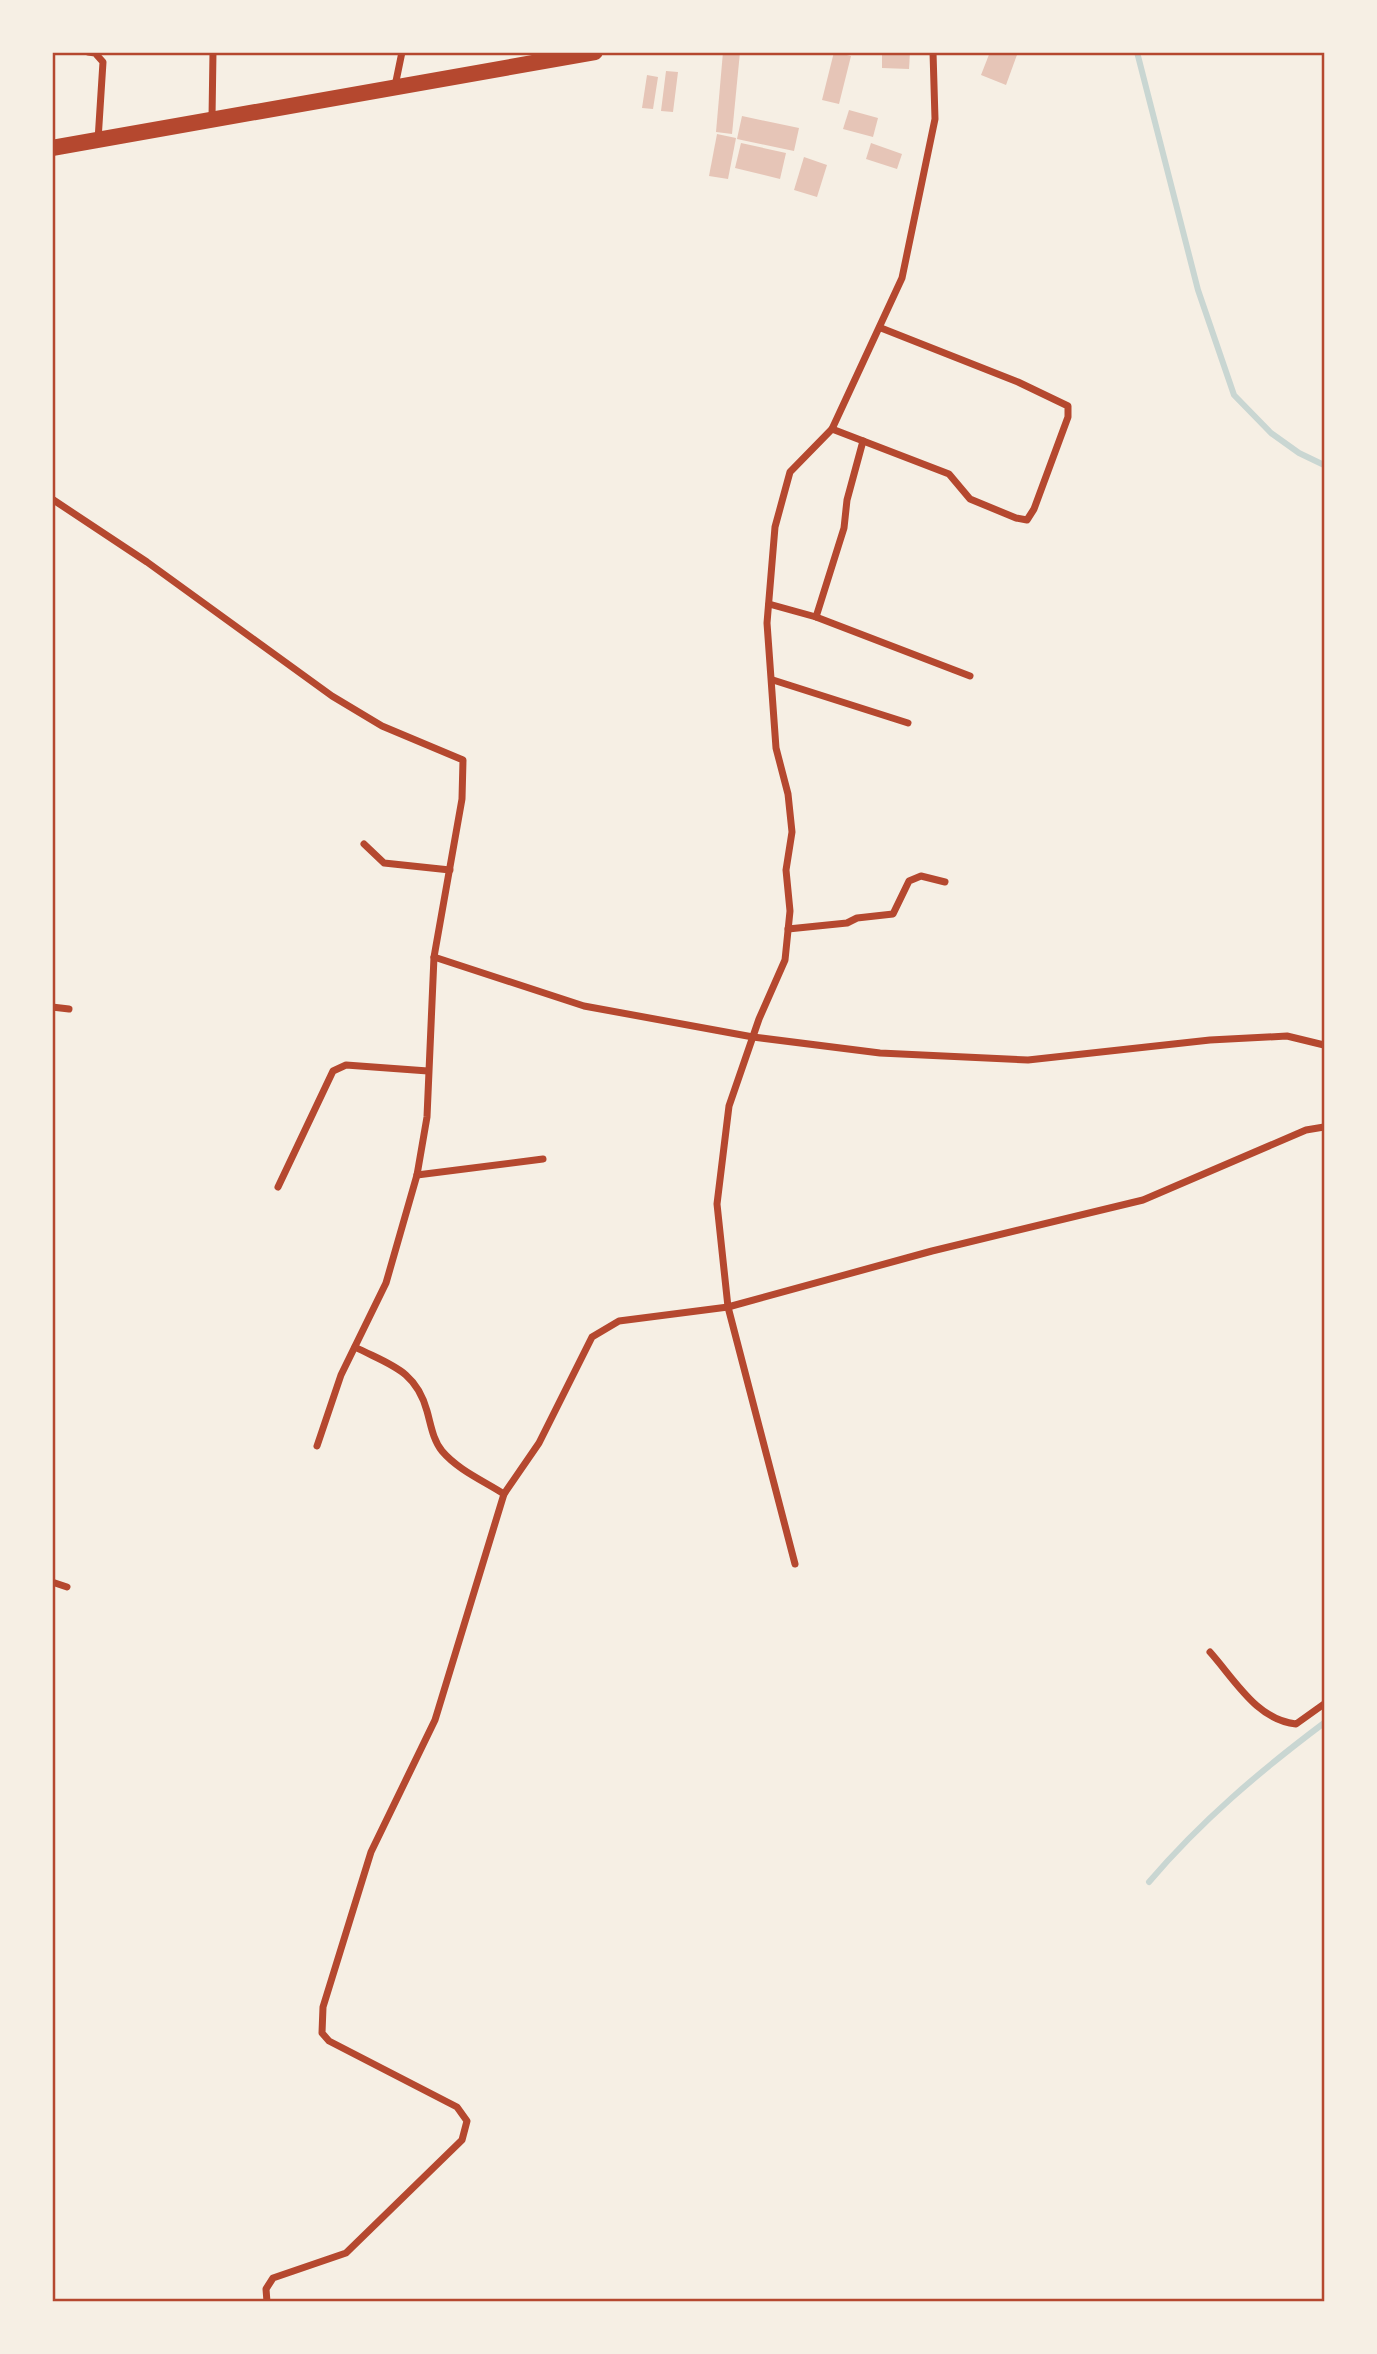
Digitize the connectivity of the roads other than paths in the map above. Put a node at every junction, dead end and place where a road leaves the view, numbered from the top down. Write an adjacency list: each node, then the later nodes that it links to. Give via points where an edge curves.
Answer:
1 (88, 52): 8 (street, via 103,62)
2 (213, 52): 7 (street)
3 (402, 52): 6 (street)
4 (595, 52): 6 (main road)
5 (933, 52): 10 (street, via 935,119 902,278)
6 (395, 86): 7 (main road)
7 (212, 119): 8 (main road)
8 (98, 140): 9 (main road)
9 (52, 149)
10 (881, 328): 11 (street); 12 (street, via 1018,382 1068,406 1068,417 1027,520 970,499 949,474)
11 (832, 429): 12 (street); 14 (street, via 790,472 775,527)
12 (863, 441): 15 (street, via 844,527)
13 (52, 499): 20 (street, via 332,696 382,726 463,760 462,799)
14 (769, 604): 15 (street); 17 (street)
15 (816, 617): 16 (street)
16 (970, 676)
17 (772, 680): 18 (street); 22 (street, via 776,748 792,832 786,870)
18 (908, 723)
19 (365, 844): 20 (street, via 384,863)
20 (450, 870): 23 (street)
21 (945, 882): 22 (street, via 921,876 909,881 893,914)
22 (788, 929): 26 (street, via 785,960)
23 (434, 957): 26 (street, via 584,1006); 28 (street)
24 (52, 1007): 25 (street)
25 (69, 1009)
26 (753, 1037): 27 (street, via 880,1053 1028,1060 1287,1036); 33 (street, via 729,1105 719,1185)
27 (1325, 1045)
28 (428, 1071): 31 (street, via 427,1117); 32 (street, via 346,1065 333,1071)
29 (1325, 1127): 33 (street, via 1306,1130 1143,1200)
30 (543, 1159): 31 (street)
31 (417, 1175): 34 (street, via 386,1283)
32 (278, 1187)
33 (728, 1307): 36 (street, via 619,1321 592,1337 539,1443); 37 (street)
34 (355, 1347): 35 (street); 36 (street, via 402,1370 415,1382 442,1451)
35 (317, 1446)
36 (504, 1494): 42 (street, via 435,1720 371,1852 329,1981 322,2023 322,2033 329,2041 457,2107 467,2126 462,2140 346,2253 279,2273 268,2285)
37 (795, 1564)
38 (52, 1582): 39 (street)
39 (67, 1587)
40 (1210, 1652): 41 (street, via 1259,1709 1278,1722 1296,1724)
41 (1325, 1704)
42 (267, 2301)

